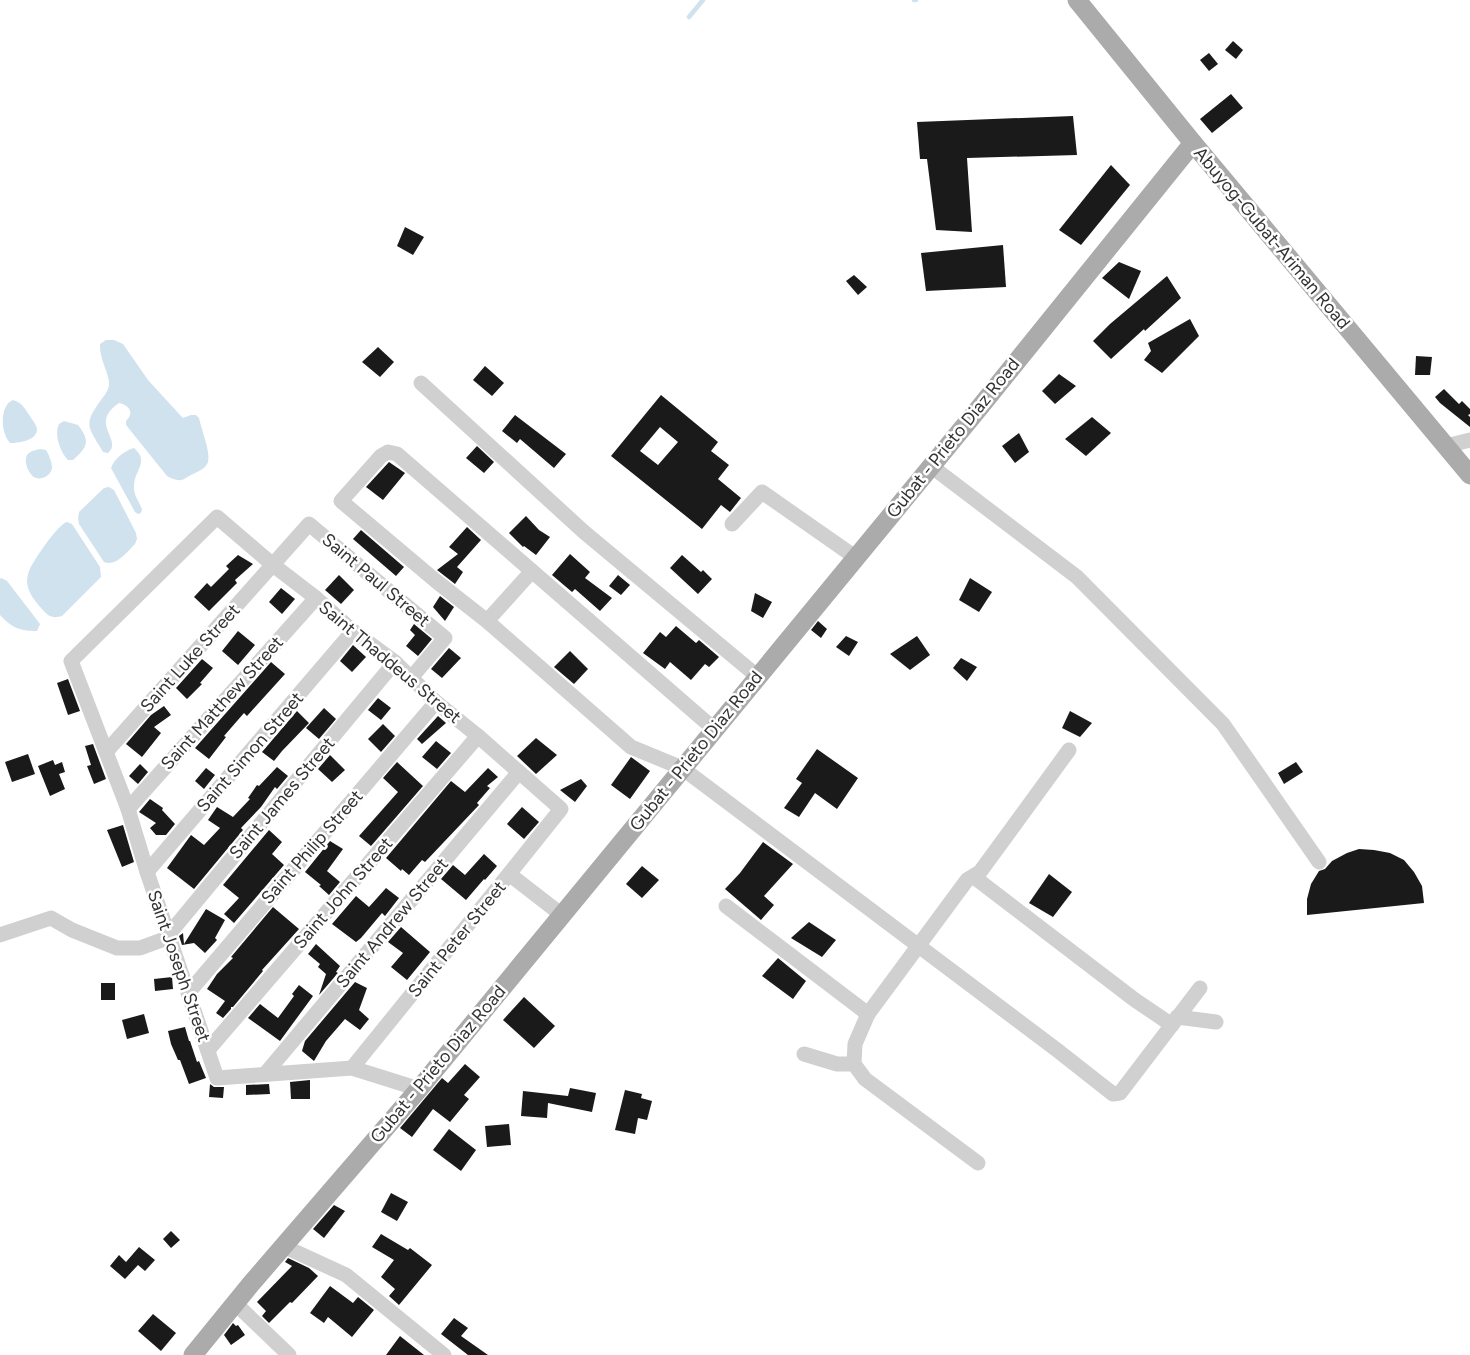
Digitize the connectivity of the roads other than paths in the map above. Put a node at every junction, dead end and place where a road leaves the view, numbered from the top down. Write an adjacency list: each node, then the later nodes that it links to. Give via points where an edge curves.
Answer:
1 (1077, 0): 2 (main road, Abuyog-Gubat-Ariman Road)
2 (1193, 143): 5 (main road, Abuyog-Gubat-Ariman Road); 6 (main road, Gubat - Prieto Diaz Road)
3 (421, 383): 17 (street, via 584,532)
4 (1470, 440): 5 (street)
5 (1446, 446): 7 (main road, Abuyog-Gubat-Ariman Road)
6 (931, 466): 9 (main road, Gubat - Prieto Diaz Road); 28 (street, via 1078,577 1222,724)
7 (1470, 475)
8 (732, 524): 9 (street, via 762,492)
9 (855, 557): 17 (main road, Gubat - Prieto Diaz Road)
10 (274, 565): 12 (street, Saint Thaddeus Street); 15 (street, Saint Thaddeus Street, via 217,517); 18 (street, Saint Paul Street, via 309,524 445,638); 23 (street, Saint Luke Street)
11 (532, 571): 13 (street); 13 (street, via 397,454 388,452 381,456 341,502); 20 (street)
12 (316, 598): 14 (street, Saint Thaddeus Street); 26 (street, Saint Matthew Street)
13 (488, 621): 24 (street, via 631,747)
14 (353, 631): 16 (street, Saint Thaddeus Street); 29 (street, Saint Simon Street)
15 (71, 661): 23 (street, Saint Joseph Street)
16 (395, 662): 18 (street, Saint Thaddeus Street); 35 (street, Saint James Street)
17 (757, 676): 20 (main road, Gubat - Prieto Diaz Road)
18 (410, 678): 19 (street, Saint Thaddeus Street)
19 (436, 702): 21 (street, Saint Thaddeus Street); 38 (street, Saint Philip Street)
20 (714, 729): 24 (main road, Gubat - Prieto Diaz Road)
21 (478, 736): 25 (street, Saint Thaddeus Street); 42 (street, Saint John Street)
22 (1069, 750): 31 (street)
23 (106, 752): 26 (street, Saint Joseph Street)
24 (682, 768): 33 (main road, Gubat - Prieto Diaz Road); 36 (street)
25 (519, 772): 27 (street, Saint Thaddeus Street); 46 (street, Saint Andrew Street)
26 (128, 808): 29 (street, Saint Joseph Street)
27 (560, 809): 30 (street, Saint Peter Street)
28 (1319, 862)
29 (147, 872): 35 (street, Saint Joseph Street)
30 (510, 874): 33 (street); 45 (street, Saint Peter Street)
31 (974, 877): 36 (street, via 967,880); 40 (street, via 1135,1000)
32 (726, 906): 39 (street)
33 (562, 915): 47 (main road, Gubat - Prieto Diaz Road)
34 (0, 935): 35 (street, via 51,918 117,948 140,948)
35 (169, 935): 38 (street, Saint Joseph Street)
36 (919, 946): 39 (street); 40 (street, via 1113,1094 1120,1093)
37 (1200, 988): 40 (street)
38 (188, 992): 42 (street, Saint Joseph Street)
39 (868, 1014): 44 (street, via 855,1044)
40 (1174, 1021): 41 (street)
41 (1216, 1022)
42 (208, 1050): 46 (street, Saint Joseph Street, via 217,1078)
43 (804, 1054): 44 (street, via 836,1064)
44 (854, 1064): 48 (street, via 865,1079)
45 (352, 1068): 46 (street, Saint Joseph Street); 47 (street, Saint Joseph Street)
46 (265, 1074)
47 (419, 1089): 49 (main road, Gubat - Prieto Diaz Road)
48 (978, 1163)
49 (283, 1246): 50 (main road, Gubat - Prieto Diaz Road); 53 (street, via 346,1275)
50 (235, 1303): 51 (main road, Gubat - Prieto Diaz Road); 52 (street)
51 (194, 1355)
52 (289, 1355)
53 (444, 1355)

